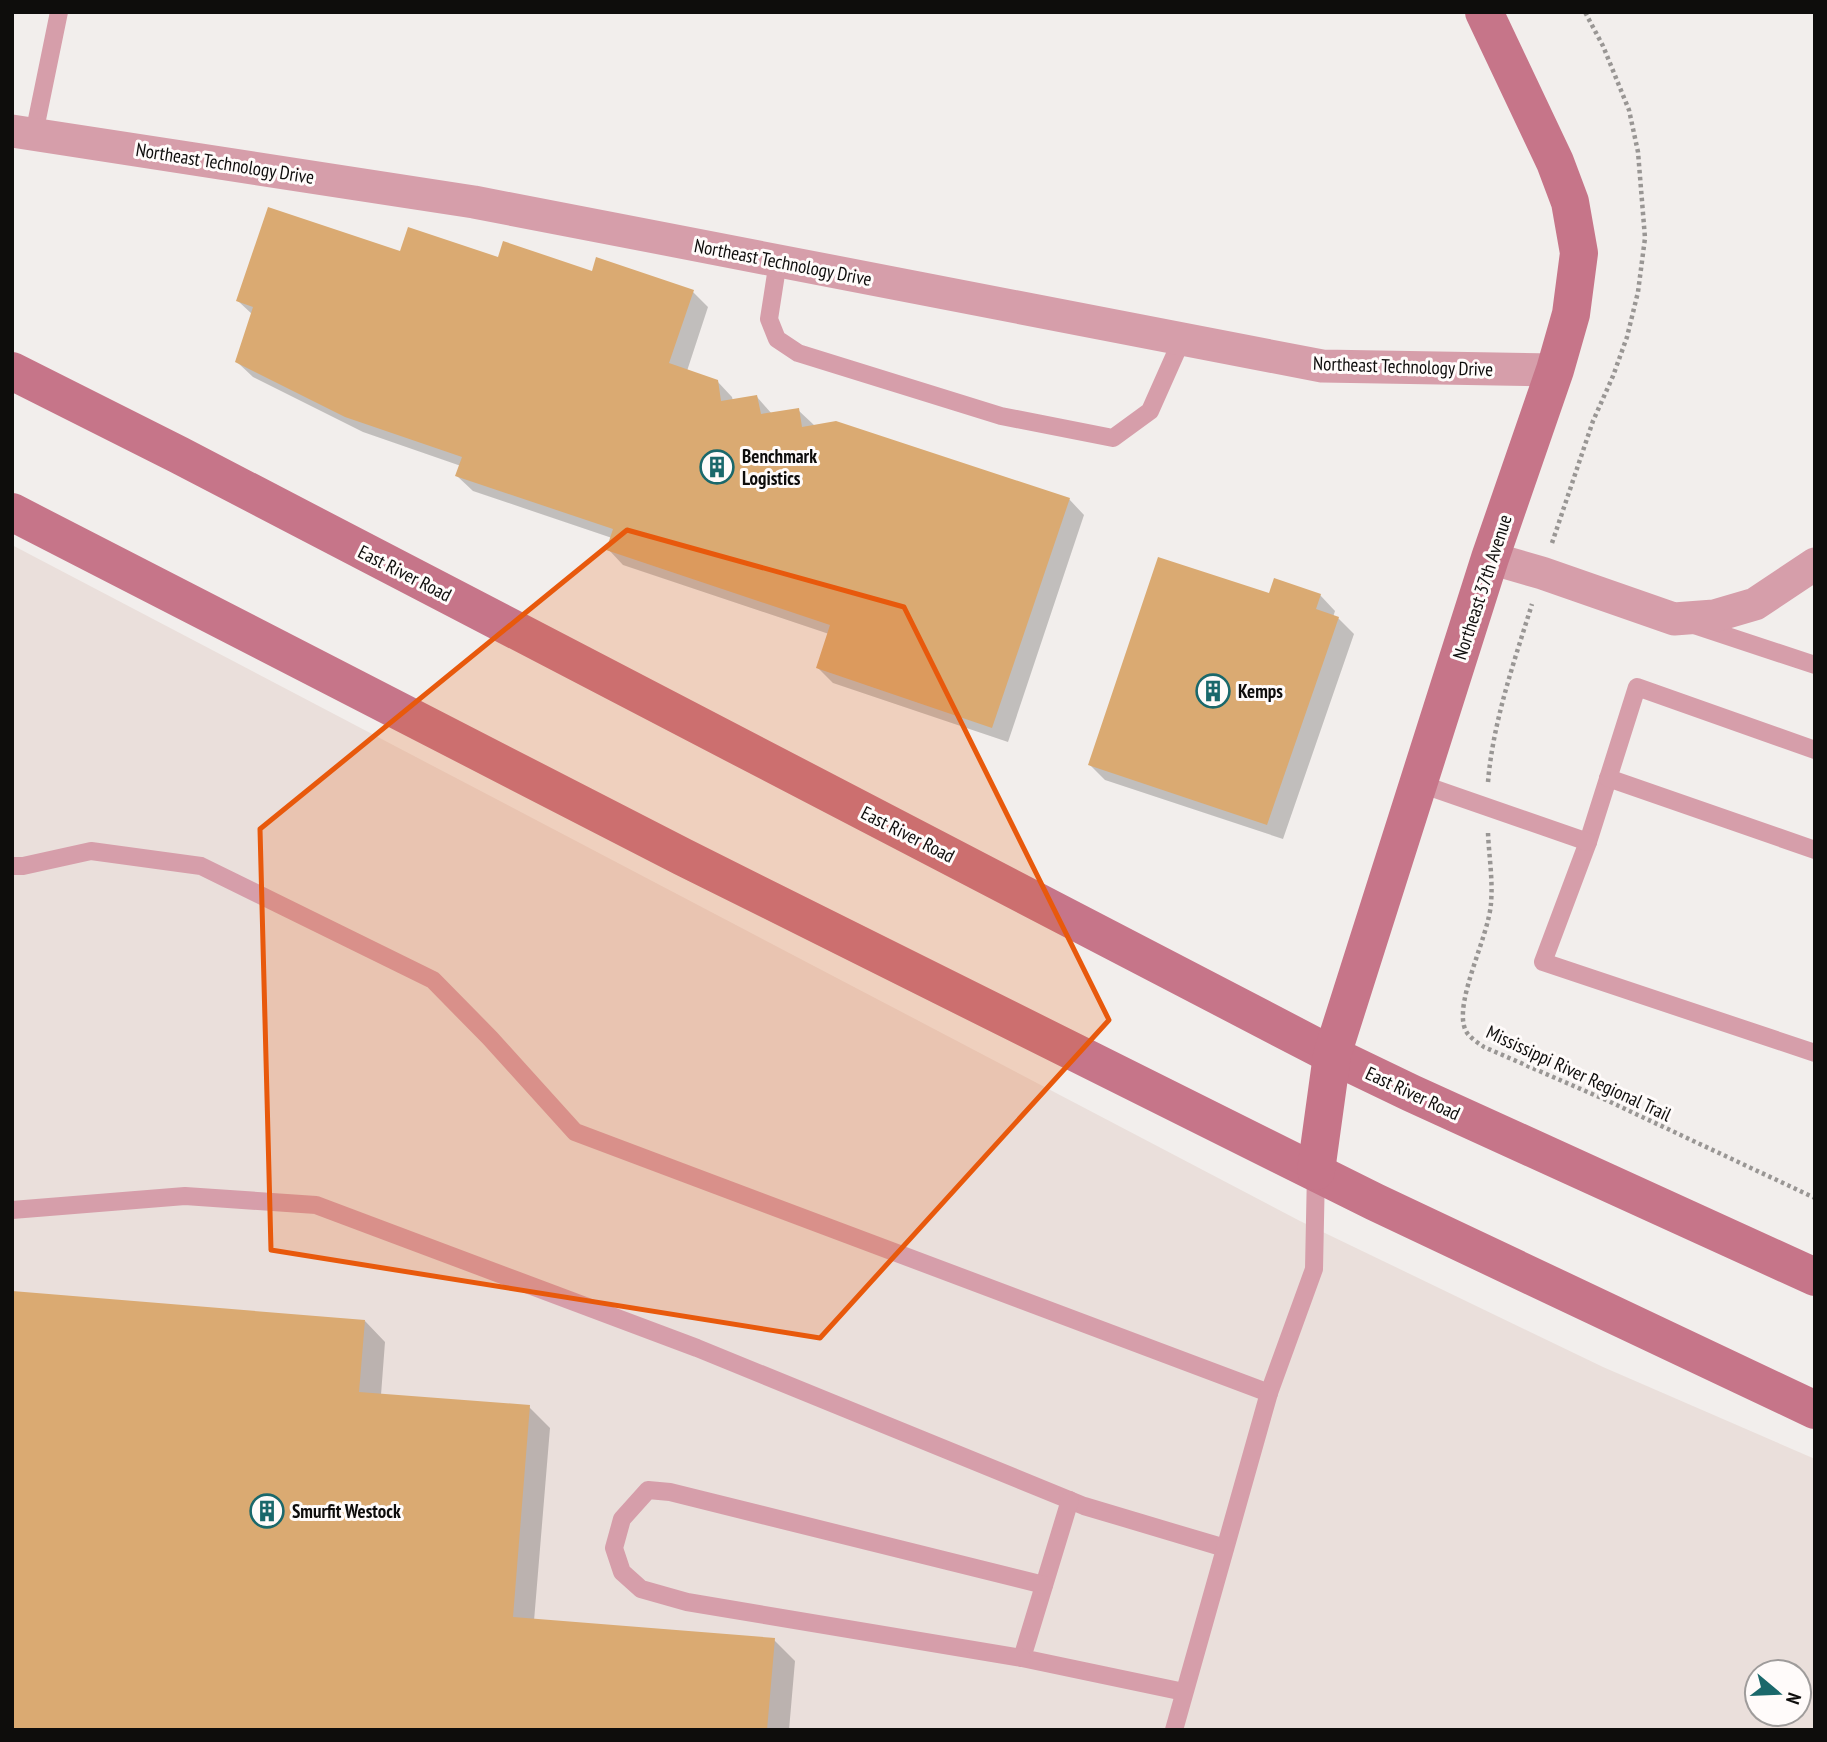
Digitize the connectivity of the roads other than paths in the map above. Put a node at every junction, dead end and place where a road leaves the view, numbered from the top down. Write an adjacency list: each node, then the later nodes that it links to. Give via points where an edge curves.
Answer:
1 (59, 12): 3 (lane)
2 (1484, 12): 6 (street, Northeast 37th Avenue, via 1570,202 1579,253 1571,314)
3 (23, 133): 4 (street, Northeast Technology Drive, via 474,202)
4 (778, 261): 5 (street, Northeast Technology Drive); 5 (lane, via 769,319 777,339 798,354 1001,416 1114,438 1150,411)
5 (1182, 339): 6 (street, Northeast Technology Drive, via 1322,366)
6 (1555, 370): 9 (street, Northeast 37th Avenue)
7 (12, 371): 20 (street, East River Road)
8 (12, 512): 21 (street, via 683,857)
9 (1490, 558): 11 (street); 15 (street, Northeast 37th Avenue)
10 (1815, 564): 11 (street, via 1755,604 1714,617)
11 (1674, 619): 12 (lane)
12 (1815, 665)
13 (1815, 750): 14 (lane, via 1637,687)
14 (1608, 779): 16 (lane); 17 (lane)
15 (1418, 783): 16 (lane); 20 (street, Northeast 37th Avenue)
16 (1588, 842): 19 (lane, via 1543,962)
17 (1815, 850)
18 (12, 866): 24 (lane, via 91,851 201,866 433,980 576,1132)
19 (1815, 1053)
20 (1332, 1055): 21 (street, Northeast 37th Avenue); 23 (street, East River Road)
21 (1316, 1171): 24 (lane, via 1314,1269); 25 (street)
22 (12, 1210): 26 (lane, via 185,1196 316,1205 697,1348)
23 (1815, 1277)
24 (1269, 1393): 27 (lane)
25 (1815, 1410)
26 (1070, 1500): 27 (lane); 28 (lane)
27 (1225, 1548): 30 (lane)
28 (1044, 1585): 29 (lane); 29 (lane, via 670,1492 648,1490 622,1520 614,1548 622,1572 641,1589 687,1602)
29 (1022, 1658): 30 (lane)
30 (1184, 1692): 31 (lane)
31 (1174, 1730)

